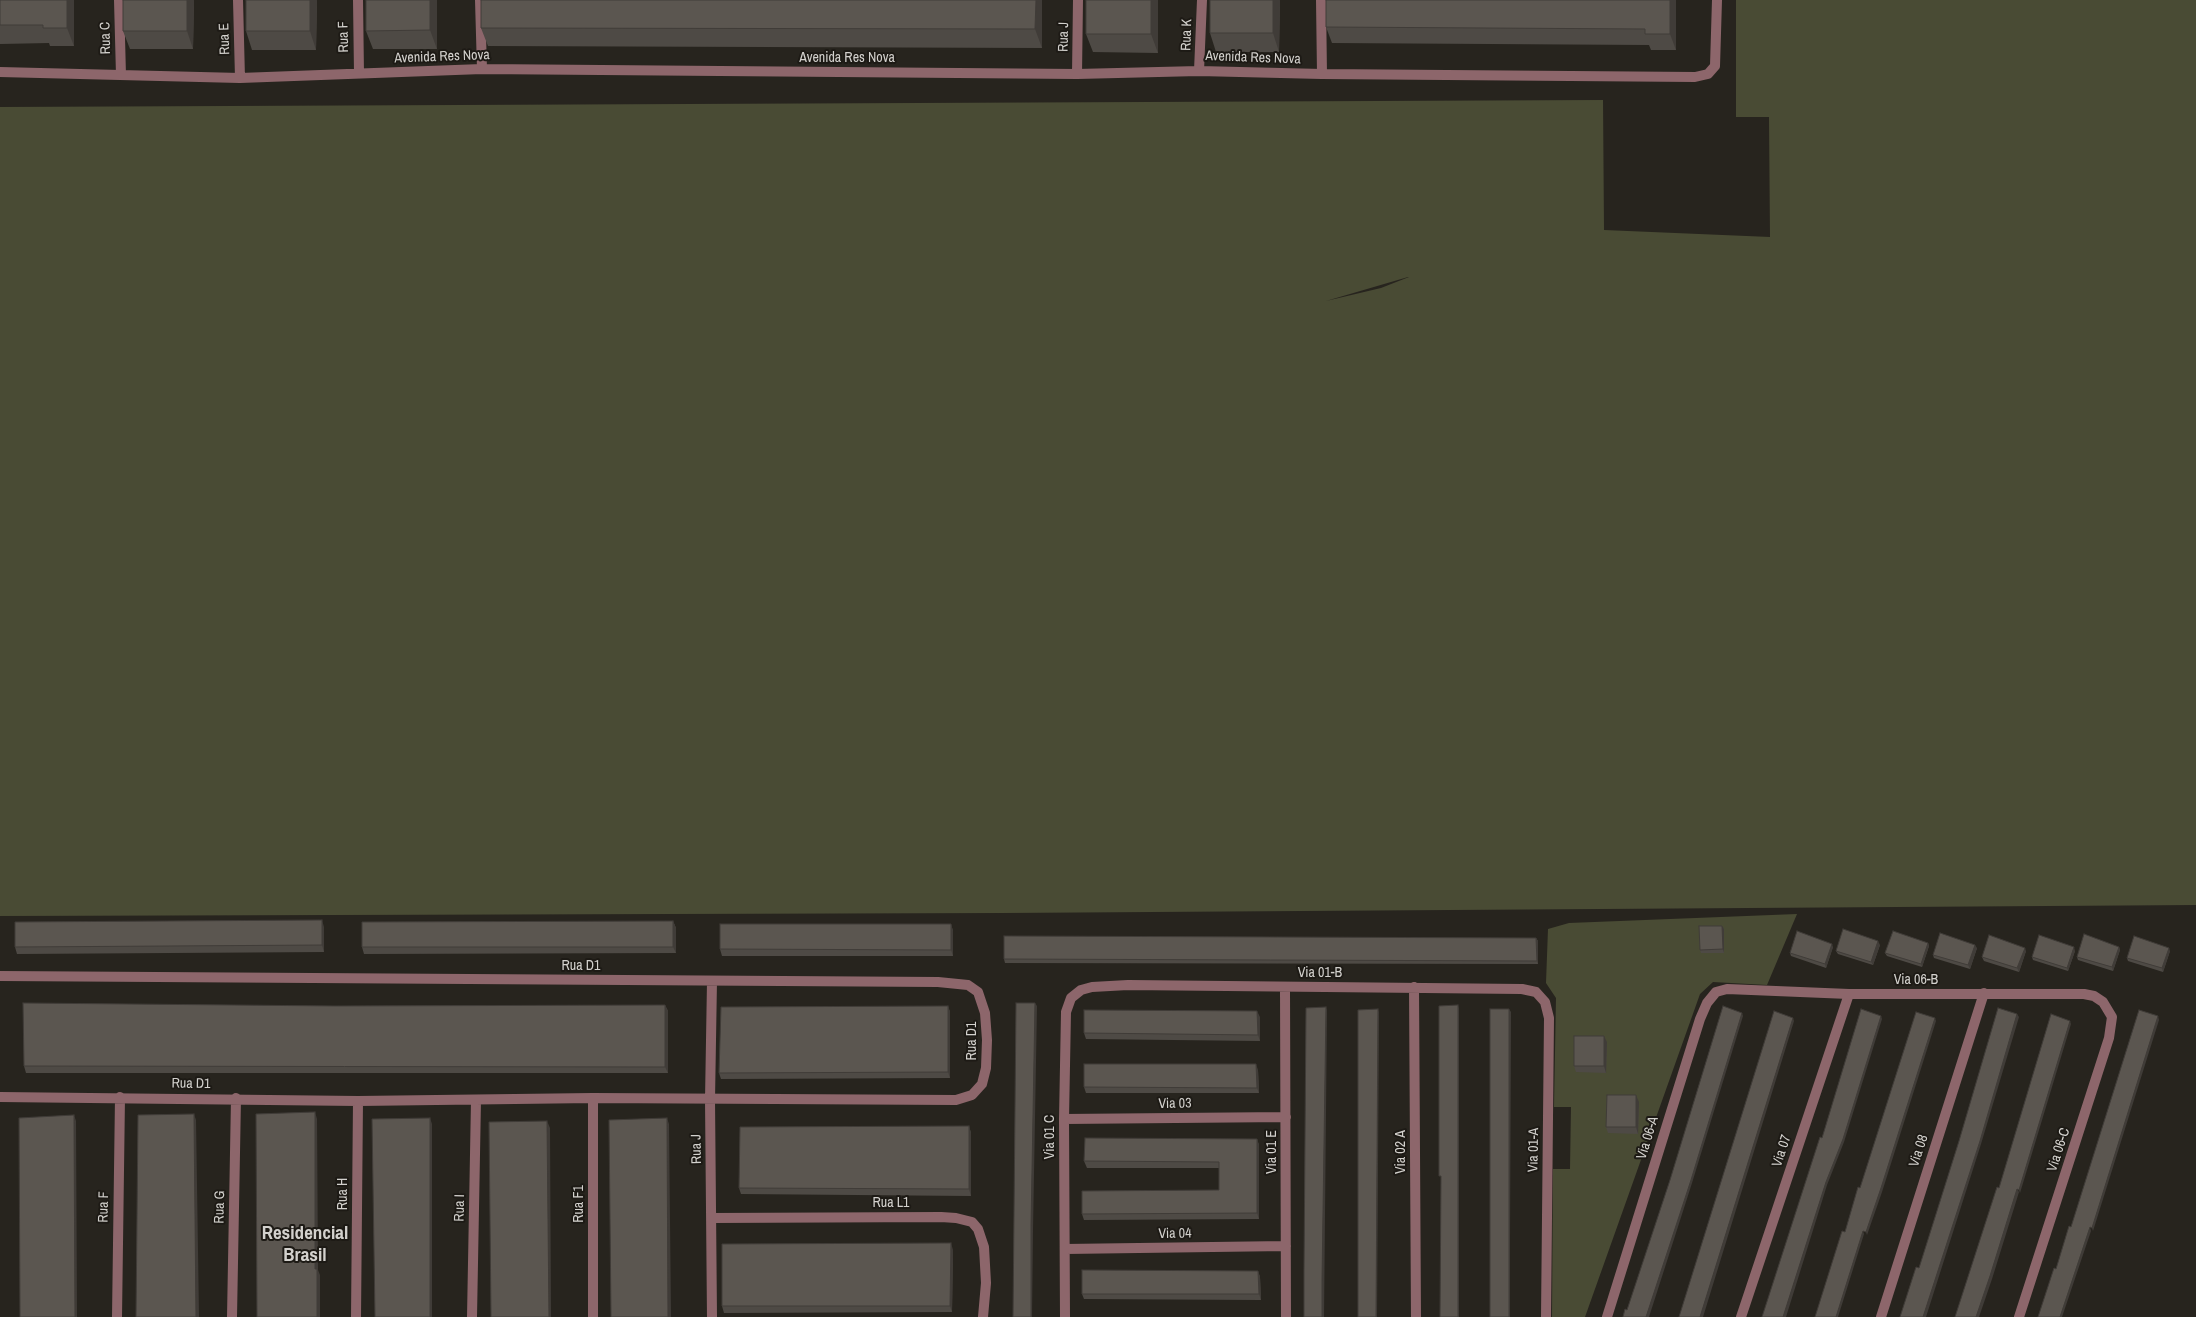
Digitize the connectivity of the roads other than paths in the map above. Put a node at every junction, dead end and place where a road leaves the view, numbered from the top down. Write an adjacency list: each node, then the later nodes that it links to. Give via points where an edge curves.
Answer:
1 (119, 0): 15 (street, Rua C)
2 (238, 0): 16 (street, Rua E)
3 (358, 0): 12 (street, Rua F)
4 (480, 0): 9 (street)
5 (1078, 0): 13 (street, Rua J)
6 (1202, 0): 10 (street, Rua K)
7 (1322, 0): 14 (street)
8 (1717, 0): 14 (street, Avenida Res Nova, via 1715,66 1708,74 1695,77)
9 (482, 69): 12 (street, Avenida Res Nova); 13 (street, Avenida Res Nova)
10 (1199, 71): 13 (street, Avenida Res Nova); 14 (street, Avenida Res Nova)
11 (0, 72): 15 (street, Avenida Res Nova)
12 (359, 73): 16 (street, Avenida Res Nova)
13 (1077, 74)
14 (1322, 74)
15 (121, 75): 16 (street, Avenida Res Nova)
16 (240, 78)
17 (0, 976): 18 (street, Rua D1); 19 (street)
18 (712, 980): 33 (street, Rua J); 33 (street, Rua D1, via 968,985 981,998 987,1040 982,1084 972,1095 956,1100)
19 (0, 985)
20 (1107, 986): 21 (street, Via 01-B); 36 (street, Via 01 C, via 1081,990 1071,998 1068,1007)
21 (1286, 986): 22 (street, Via 01-B); 35 (street, Via 01 E)
22 (1414, 988): 24 (street, Via 01-B); 49 (street, Via 02 A)
23 (1739, 989): 26 (street, Via 06-B); 51 (street, Via 06-A, via 1716,992 1700,1019)
24 (1533, 990): 50 (street, Via 01-A, via 1543,998 1549,1018)
25 (1984, 993): 26 (street, Via 06-B); 27 (street, Via 06-B); 53 (street, Via 08)
26 (1849, 994): 52 (street, Via 07)
27 (2094, 996): 54 (street, Via 06-C, via 2103,1002 2112,1017 2109,1038)
28 (0, 1097): 29 (street, Rua D1)
29 (120, 1097): 30 (street, Rua D1); 41 (street, Rua F)
30 (236, 1098): 34 (street, Rua D1); 42 (street, Rua G)
31 (593, 1098): 32 (street, Rua D1); 33 (street, Rua D1); 40 (street, Rua F1)
32 (476, 1100): 34 (street, Rua D1); 44 (street, Rua I)
33 (710, 1100): 37 (street, Rua J)
34 (358, 1101): 43 (street, Rua H)
35 (1286, 1117): 36 (street, Via 03); 38 (street, Via 01 E)
36 (1064, 1119): 39 (street, Via 01 C)
37 (712, 1218): 45 (street, Rua J); 46 (street, Rua L1, via 941,1217 972,1222 984,1247 986,1283)
38 (1286, 1246): 39 (street, Via 04); 48 (street, Via 01 E)
39 (1065, 1249): 47 (street, Via 01 C)
40 (593, 1313)
41 (117, 1317)
42 (232, 1317)
43 (356, 1317)
44 (472, 1317)
45 (712, 1317)
46 (983, 1317)
47 (1065, 1317)
48 (1286, 1317)
49 (1416, 1317)
50 (1546, 1317)
51 (1607, 1317)
52 (1741, 1317)
53 (1881, 1317)
54 (2019, 1317)

